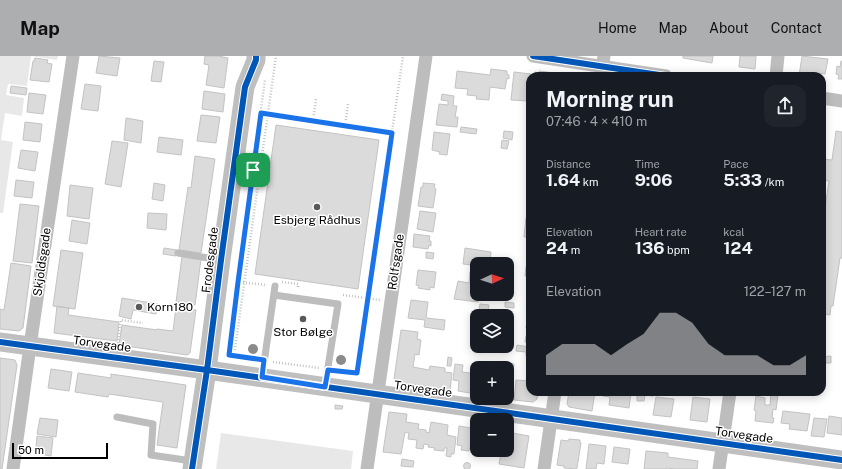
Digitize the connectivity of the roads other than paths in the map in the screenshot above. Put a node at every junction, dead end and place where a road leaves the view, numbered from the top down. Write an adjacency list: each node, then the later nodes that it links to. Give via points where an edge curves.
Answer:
1 (73, 56): 18 (street, Skjoldsgade)
2 (243, 56): 10 (street, Frodesgade)
3 (256, 56): 10 (street, Frodesgade)
4 (426, 56): 22 (street, Rolfsgade)
5 (533, 56): 7 (street)
6 (778, 56): 9 (street)
7 (602, 66): 8 (street)
8 (640, 72)
9 (776, 72)
10 (245, 87): 14 (street, Frodesgade)
11 (826, 99): 12 (street)
12 (842, 101)
13 (178, 253): 14 (lane)
14 (220, 260): 20 (street, Frodesgade)
15 (275, 283): 16 (lane)
16 (274, 295): 19 (lane); 21 (lane, via 338,304)
17 (0, 342): 18 (street, Torvegade)
18 (30, 346): 20 (street, Torvegade); 30 (street, Skjoldsgade)
19 (263, 369): 20 (street, Torvegade); 21 (street, Torvegade)
20 (207, 370): 29 (street, Frodesgade)
21 (326, 378): 22 (street, Torvegade)
22 (378, 394): 26 (street, Torvegade); 31 (street, Rolfsgade)
23 (554, 396): 26 (street)
24 (729, 396): 27 (street)
25 (117, 417): 29 (lane, via 153,424 151,455)
26 (551, 419): 27 (street, Torvegade); 32 (street)
27 (723, 443): 28 (street, Torvegade); 33 (street)
28 (842, 460)
29 (193, 465)
30 (13, 469)
31 (367, 469)
32 (544, 469)
33 (719, 469)

